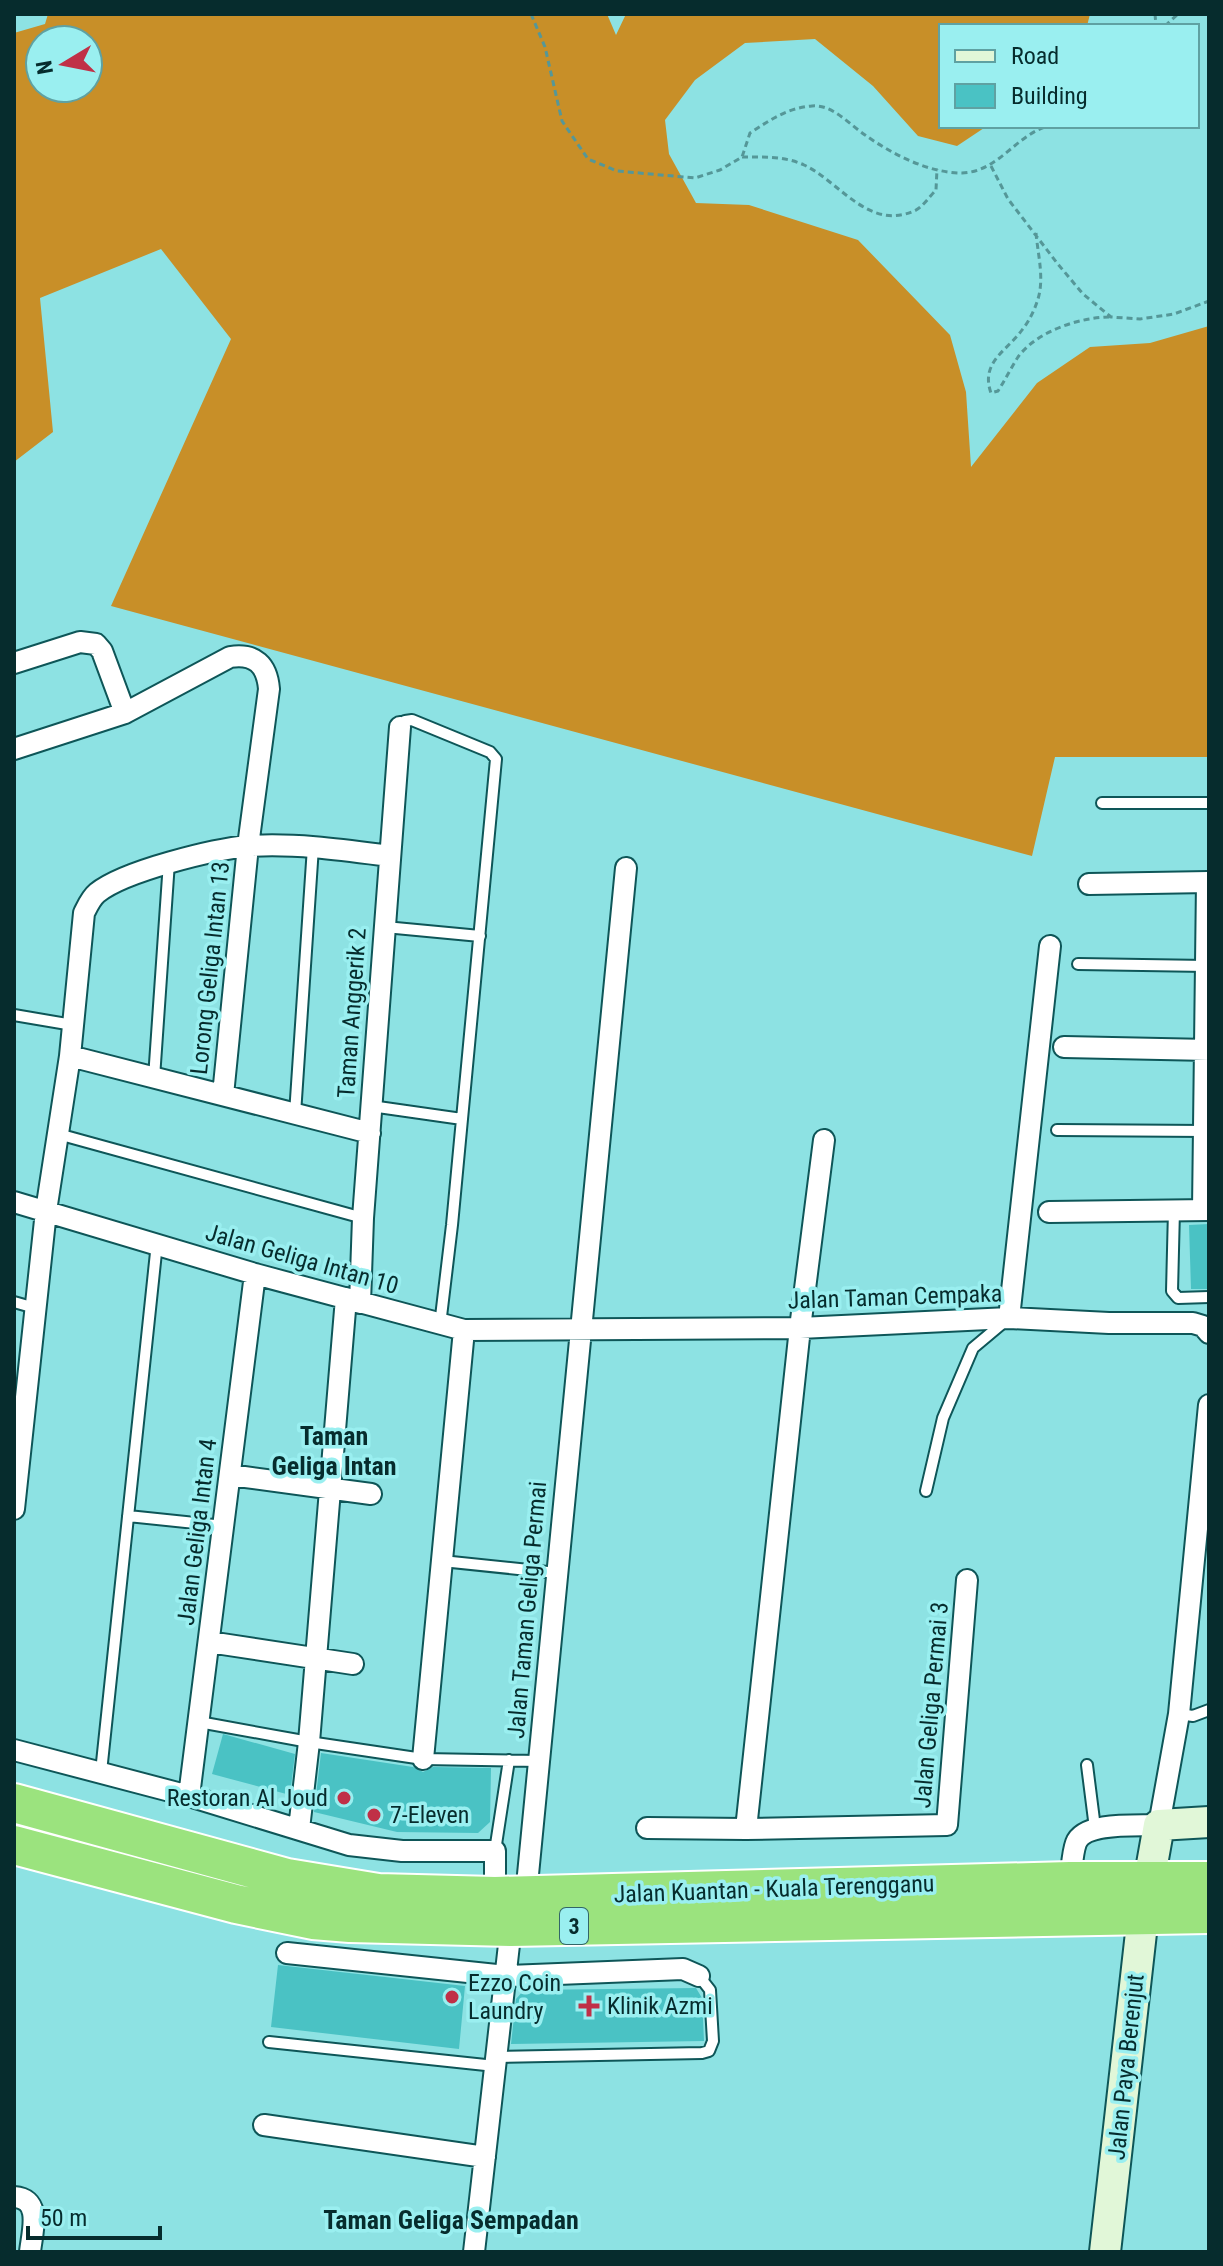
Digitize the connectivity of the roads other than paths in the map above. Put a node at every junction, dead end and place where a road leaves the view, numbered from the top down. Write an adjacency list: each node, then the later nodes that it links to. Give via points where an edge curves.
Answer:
1 (14, 663): 2 (street, via 80,642 96,644)
2 (125, 713): 4 (street); 7 (street, Lorong Geliga Intan 13, via 230,657 250,657 263,665 269,689)
3 (400, 727): 9 (street, Taman Anggerik 2); 15 (lane, via 412,720 496,759)
4 (14, 749)
5 (1102, 803): 6 (lane)
6 (1209, 803)
7 (248, 846): 8 (street); 10 (street); 25 (street, Lorong Geliga Intan 13)
8 (313, 847): 9 (street); 27 (lane)
9 (390, 856): 14 (street, Taman Anggerik 2)
10 (169, 862): 20 (street, via 113,884 90,900 84,913); 24 (lane)
11 (626, 868): 50 (street, Jalan Taman Geliga Permai)
12 (1208, 882): 13 (street); 18 (street)
13 (1089, 884)
14 (385, 927): 15 (lane); 26 (street, Taman Anggerik 2)
15 (480, 936): 28 (lane)
16 (1050, 946): 46 (street)
17 (1078, 964): 18 (lane)
18 (1208, 966): 22 (street)
19 (14, 1015): 20 (lane)
20 (73, 1025): 23 (street)
21 (1064, 1047): 22 (street)
22 (1206, 1050): 30 (street)
23 (70, 1056): 24 (street); 32 (street)
24 (154, 1078): 25 (street)
25 (223, 1095): 27 (street)
26 (371, 1106): 28 (lane); 31 (street, Taman Anggerik 2)
27 (295, 1114): 31 (street)
28 (462, 1119): 47 (lane)
29 (1057, 1130): 30 (lane)
30 (1206, 1131): 36 (street)
31 (370, 1133): 39 (street, Taman Anggerik 2)
32 (58, 1134): 37 (street); 39 (lane)
33 (824, 1140): 48 (street)
34 (14, 1202): 37 (street, Jalan Geliga Intan 10)
35 (1174, 1210): 36 (street); 38 (street); 42 (lane, via 1172,1291 1178,1298)
36 (1206, 1210)
37 (46, 1211): 40 (street, Jalan Geliga Intan 10); 45 (street)
38 (1049, 1212)
39 (363, 1218): 43 (street, Taman Anggerik 2)
40 (157, 1243): 41 (street, Jalan Geliga Intan 10); 60 (lane)
41 (255, 1274): 43 (street, Jalan Geliga Intan 10); 54 (street, Jalan Geliga Intan 4)
42 (1209, 1297)
43 (353, 1301): 47 (street, Jalan Geliga Intan 10); 55 (street, Taman Anggerik 2)
44 (14, 1302): 45 (lane)
45 (35, 1308): 53 (street)
46 (1009, 1318): 48 (street, Jalan Taman Cempaka); 51 (street, Jalan Taman Cempaka, via 1193,1323); 56 (lane, via 973,1348 943,1418)
47 (440, 1325): 49 (street, Jalan Geliga Intan 10)
48 (800, 1328): 50 (street, Jalan Taman Cempaka); 85 (street)
49 (464, 1330): 50 (street, Jalan Geliga Intan 10); 62 (street)
50 (580, 1331): 63 (street, Jalan Taman Geliga Permai)
51 (1209, 1333)
52 (1209, 1405): 69 (street)
53 (19, 1412): 58 (street)
54 (230, 1475): 55 (street); 61 (street, Jalan Geliga Intan 4)
55 (329, 1488): 57 (street); 66 (street, Taman Anggerik 2)
56 (926, 1491)
57 (371, 1494)
58 (14, 1500): 59 (street)
59 (14, 1509)
60 (128, 1516): 61 (lane); 77 (lane)
61 (224, 1526): 65 (street, Jalan Geliga Intan 4)
62 (442, 1561): 63 (lane); 73 (street)
63 (557, 1573): 75 (street, Jalan Taman Geliga Permai)
64 (967, 1580): 85 (street, Jalan Geliga Permai 3, via 947,1825)
65 (209, 1642): 66 (street); 70 (street, Jalan Geliga Intan 4)
66 (316, 1659): 67 (street); 71 (street, Taman Anggerik 2)
67 (353, 1664)
68 (1209, 1710): 69 (lane)
69 (1179, 1714): 81 (street)
70 (199, 1722): 71 (lane); 78 (street, Jalan Geliga Intan 4)
71 (309, 1742): 73 (lane); 84 (street, Taman Anggerik 2)
72 (14, 1750): 77 (street)
73 (423, 1759): 74 (lane)
74 (509, 1760): 75 (lane); 87 (lane)
75 (539, 1761): 91 (street, Jalan Taman Geliga Permai)
76 (1087, 1765): 83 (lane)
77 (101, 1772): 78 (street)
78 (189, 1796): 84 (street)
79 (14, 1803): 91 (highway, Jalan Kuantan - Kuala Terengganu / 3, via 287,1878)
80 (1209, 1822): 81 (street)
81 (1159, 1825): 83 (street); 90 (street, Jalan Paya Berenjut)
82 (647, 1828): 85 (street)
83 (1095, 1828): 88 (street, via 1082,1833 1076,1843)
84 (299, 1829): 87 (street, via 375,1849)
85 (746, 1829)
86 (14, 1845): 91 (highway, Jalan Kuantan - Kuala Terengganu / 3, via 313,1920 394,1926)
87 (495, 1851): 91 (street)
88 (1070, 1881): 90 (highway, Jalan Kuantan - Kuala Terengganu / 3); 91 (highway, Jalan Kuantan - Kuala Terengganu / 3)
89 (1209, 1881): 90 (highway, Jalan Kuantan - Kuala Terengganu / 3)
90 (1146, 1898): 91 (highway, Jalan Kuantan - Kuala Terengganu / 3); 92 (highway, Jalan Kuantan - Kuala Terengganu / 3); 103 (street, Jalan Paya Berenjut)
91 (511, 1906): 94 (street)
92 (1209, 1914)
93 (287, 1953): 94 (street)
94 (506, 1976): 95 (street, via 683,1969); 97 (street)
95 (699, 1976): 97 (lane, via 710,1990 709,2051)
96 (269, 2042): 97 (lane)
97 (496, 2061): 99 (street)
98 (264, 2125): 99 (street)
99 (485, 2157): 102 (street)
100 (14, 2197): 101 (street, via 30,2203 35,2214)
101 (30, 2252)
102 (474, 2252)
103 (1105, 2252)

